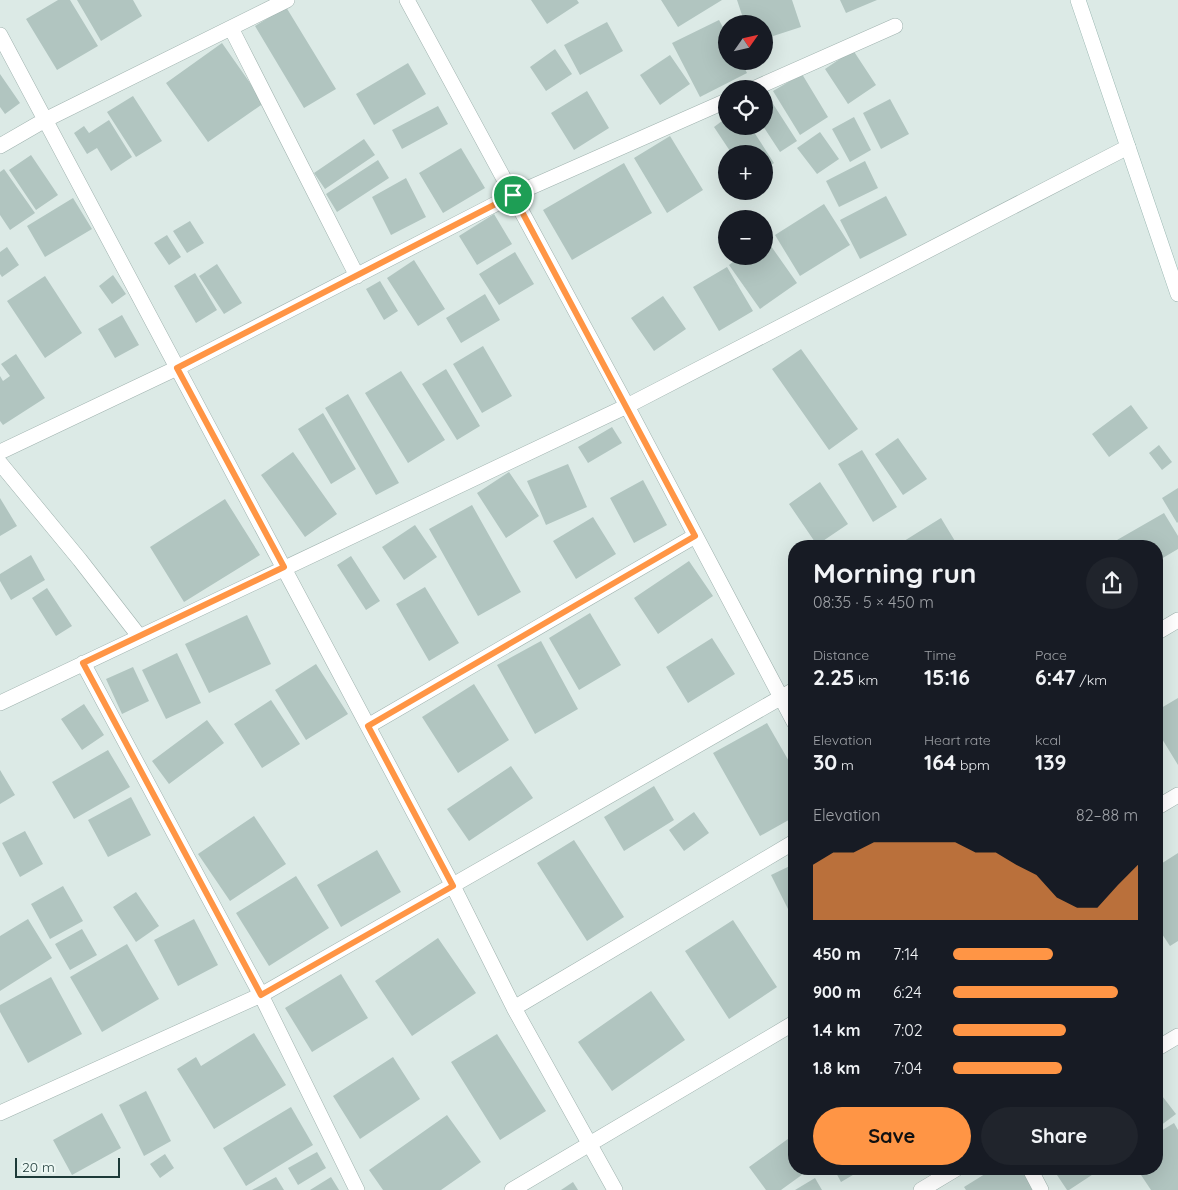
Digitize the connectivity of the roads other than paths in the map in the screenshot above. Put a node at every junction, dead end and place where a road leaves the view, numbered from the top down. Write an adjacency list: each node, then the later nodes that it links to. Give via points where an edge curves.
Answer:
1 (287, 0): 5 (street)
2 (407, 0): 12 (street)
3 (1078, 0): 11 (street)
4 (895, 26): 7 (street)
5 (231, 28): 9 (street); 13 (street)
6 (0, 35): 9 (street)
7 (773, 80)
8 (718, 105): 12 (street)
9 (45, 120): 10 (street); 15 (street)
10 (0, 146)
11 (1128, 147): 14 (street); 16 (street)
12 (513, 195): 13 (street); 16 (street)
13 (357, 276): 15 (street)
14 (1178, 294)
15 (177, 368): 17 (street); 20 (street)
16 (627, 406): 19 (street); 20 (street)
17 (0, 452)
18 (0, 463): 23 (street)
19 (695, 536): 25 (street); 27 (street)
20 (284, 567): 23 (street); 27 (street)
21 (1178, 620): 22 (street)
22 (1163, 629)
23 (139, 636): 24 (street)
24 (83, 663): 26 (street); 32 (street)
25 (787, 694): 31 (street)
26 (0, 703)
27 (368, 726): 31 (street)
28 (1178, 795): 29 (street)
29 (1163, 804)
30 (788, 846): 33 (street)
31 (453, 886): 32 (street); 33 (street)
32 (261, 995): 37 (street); 41 (street)
33 (514, 1008): 38 (street)
34 (788, 1027): 38 (street)
35 (1178, 1036): 36 (street)
36 (1163, 1045)
37 (0, 1113)
38 (589, 1144): 42 (street); 43 (street)
39 (946, 1175): 44 (street)
40 (1033, 1175): 45 (street)
41 (358, 1190)
42 (512, 1190)
43 (616, 1190)
44 (921, 1190)
45 (1042, 1190)

